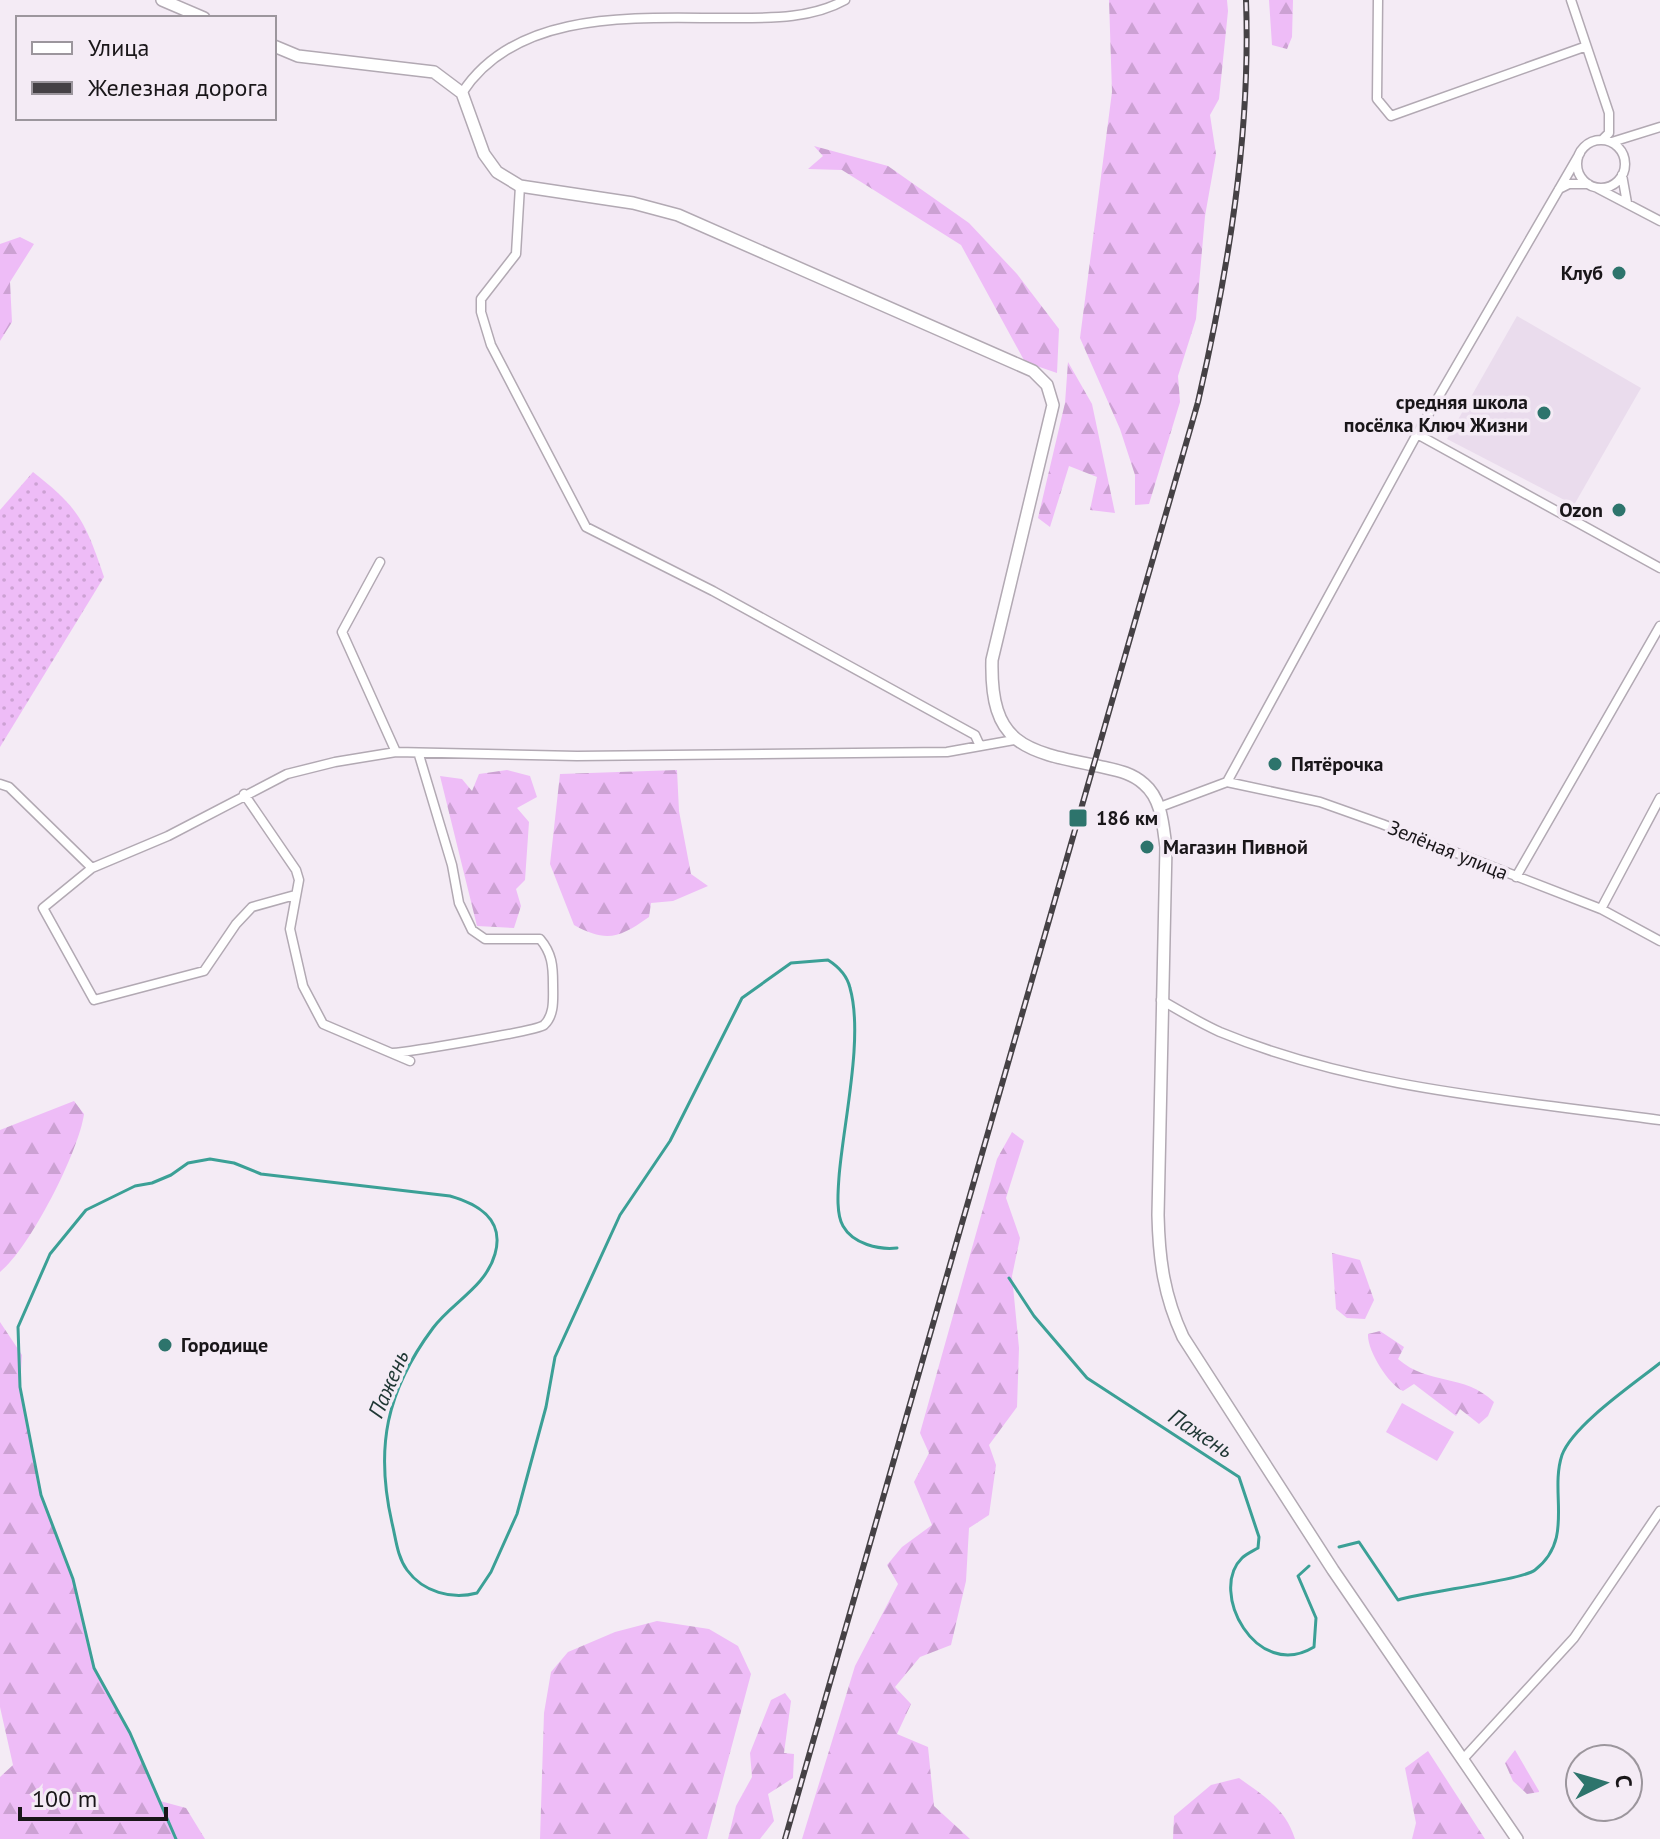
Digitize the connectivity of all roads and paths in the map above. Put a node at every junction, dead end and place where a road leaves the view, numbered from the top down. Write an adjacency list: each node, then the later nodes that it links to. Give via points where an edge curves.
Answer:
1 (162, 0): 5 (street)
2 (845, 0): 8 (street, via 827,10 770,18 598,19 525,41 477,71)
3 (1378, 0): 7 (street, via 1377,99 1391,116)
4 (1571, 0): 7 (street)
5 (199, 16)
6 (276, 47): 8 (street, via 298,56 434,72)
7 (1584, 47): 9 (street)
8 (462, 93): 15 (street, via 484,154 497,172)
9 (1611, 125): 11 (street); 12 (street)
10 (1660, 127): 12 (street)
11 (1602, 140): 12 (street); 13 (street)
12 (1612, 143): 14 (street, via 1625,161)
13 (1580, 153): 16 (street, via 1579,175); 17 (street)
14 (1622, 175): 16 (street, via 1610,186); 18 (street)
15 (520, 186): 24 (street, via 678,215 1033,371 1047,385 1053,405 992,660 991,692 1000,721); 25 (street, via 516,254 481,299 481,312 491,345 586,527 975,735)
16 (1593, 186): 17 (street, via 1569,184); 18 (street)
17 (1559, 190): 20 (street)
18 (1627, 204): 19 (street)
19 (1660, 221)
20 (1417, 434): 22 (street); 28 (street)
21 (380, 562): 26 (street, via 342,632)
22 (1660, 568)
23 (1660, 626): 34 (street)
24 (1014, 740): 25 (street); 32 (street, via 1124,772 1146,785)
25 (980, 746): 27 (street, via 947,752)
26 (396, 752): 27 (street); 30 (street, via 287,774)
27 (419, 755): 39 (street, via 459,903 472,930 485,939 540,939 550,951 553,998 543,1027)
28 (1227, 782): 32 (street); 34 (street, Зелёная улица, via 1320,802)
29 (0, 784): 33 (street)
30 (244, 794): 33 (street, via 168,836); 35 (street, via 296,870)
31 (1660, 798): 36 (street)
32 (1160, 807): 38 (street, via 1166,847)
33 (92, 868): 35 (street, via 43,908 94,1000 204,971 252,907)
34 (1516, 877): 36 (street, Зелёная улица)
35 (295, 895): 39 (street, via 290,929 303,986 323,1024)
36 (1601, 909): 37 (street, Зелёная улица)
37 (1660, 941)
38 (1161, 1000): 41 (street, via 1219,1031 1320,1066 1444,1091); 43 (street, via 1158,1215 1167,1303 1183,1337 1333,1570)
39 (392, 1053): 40 (street)
40 (410, 1061)
41 (1660, 1120)
42 (1660, 1511): 43 (street, via 1574,1638)
43 (1464, 1758): 44 (street)
44 (1517, 1839)

